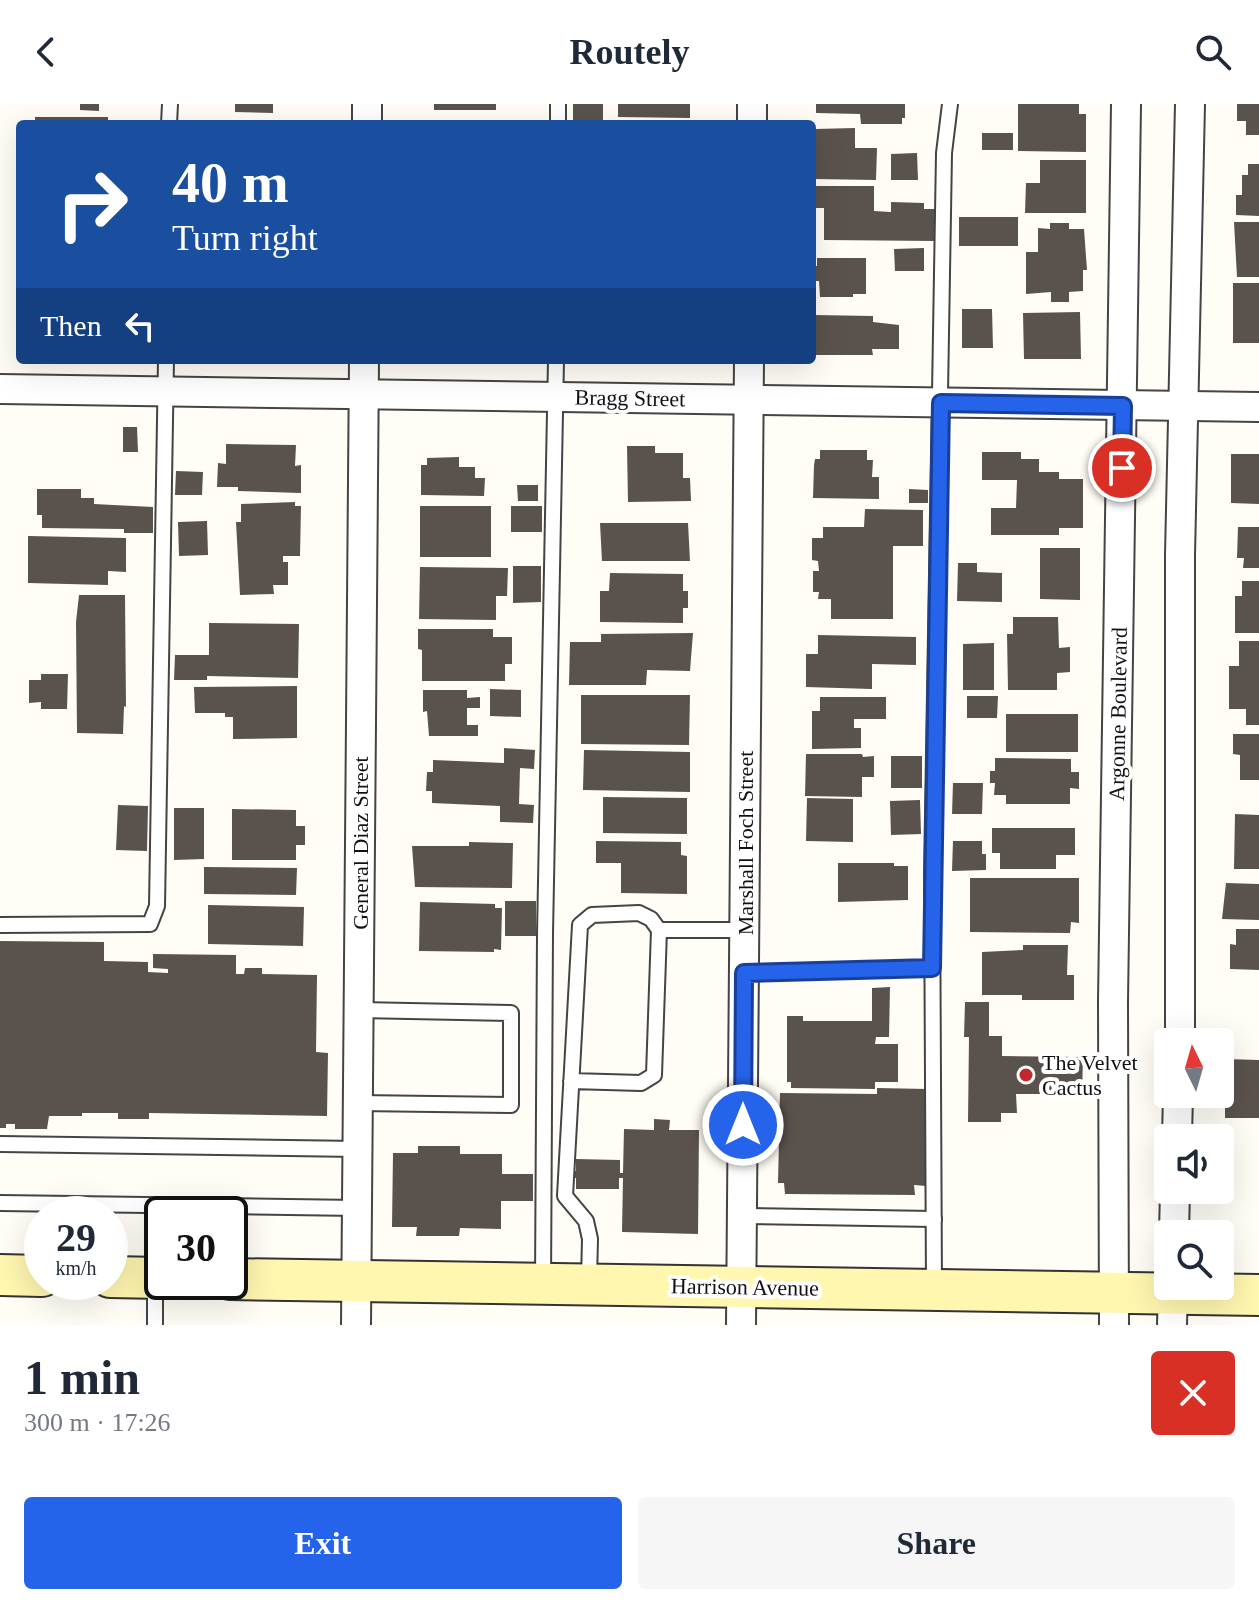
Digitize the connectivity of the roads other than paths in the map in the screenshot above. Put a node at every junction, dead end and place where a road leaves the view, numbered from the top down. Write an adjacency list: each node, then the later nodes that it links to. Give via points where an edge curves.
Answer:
1 (950, 104): 13 (lane, via 944,153)
2 (1126, 104): 14 (street, Argonne Boulevard)
3 (1190, 104): 15 (street)
4 (166, 364): 9 (lane)
5 (364, 364): 10 (street, General Diaz Street)
6 (556, 364): 11 (lane)
7 (749, 364): 12 (street, Marshall Foch Street)
8 (0, 389): 9 (street, Bragg Street)
9 (166, 391): 10 (street, Bragg Street); 17 (lane, via 157,906 150,924)
10 (363, 393): 11 (street, Bragg Street); 22 (street, General Diaz Street)
11 (555, 397): 12 (street, Bragg Street); 36 (lane)
12 (748, 400): 13 (street, Bragg Street); 19 (street, Marshall Foch Street)
13 (941, 403): 14 (street, Bragg Street); 20 (lane)
14 (1123, 406): 15 (street, Bragg Street); 43 (street, Argonne Boulevard, via 1113,1002)
15 (1183, 406): 16 (street, Bragg Street); 23 (street)
16 (1259, 407)
17 (0, 925)
18 (659, 930): 19 (lane); 24 (lane, via 654,1075 641,1083); 24 (lane, via 639,913 592,915 580,925)
19 (744, 930): 21 (street, Marshall Foch Street)
20 (932, 968): 21 (lane); 31 (lane)
21 (744, 973): 30 (street, Marshall Foch Street)
22 (359, 1010): 25 (street, General Diaz Street); 25 (lane, via 511,1013 511,1105)
23 (1180, 1028)
24 (571, 1081): 37 (lane, via 565,1196 586,1221)
25 (358, 1103): 27 (street, General Diaz Street)
26 (0, 1144): 27 (lane)
27 (358, 1149): 29 (street, General Diaz Street)
28 (0, 1203): 29 (lane)
29 (358, 1208): 35 (street, General Diaz Street)
30 (742, 1216): 31 (lane); 42 (street, Marshall Foch Street)
31 (934, 1219): 38 (lane)
32 (0, 1275): 33 (street)
33 (24, 1276)
34 (248, 1279): 35 (street, Harrison Avenue)
35 (357, 1281): 36 (street, Harrison Avenue); 45 (street, General Diaz Street)
36 (543, 1284): 37 (street, Harrison Avenue)
37 (588, 1285): 42 (street, Harrison Avenue)
38 (934, 1290): 42 (street, Harrison Avenue); 43 (street, Harrison Avenue)
39 (1259, 1295): 41 (street, Harrison Avenue)
40 (157, 1300): 44 (lane)
41 (1172, 1302): 43 (street, Harrison Avenue)
42 (742, 1306)
43 (1114, 1309)
44 (155, 1325)
45 (356, 1325)

